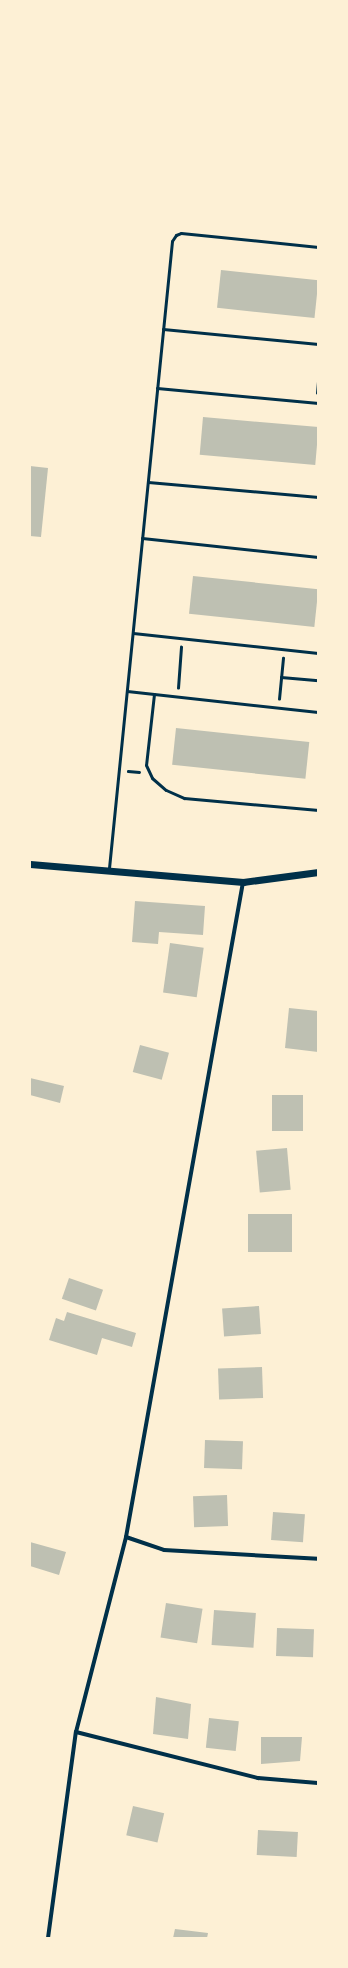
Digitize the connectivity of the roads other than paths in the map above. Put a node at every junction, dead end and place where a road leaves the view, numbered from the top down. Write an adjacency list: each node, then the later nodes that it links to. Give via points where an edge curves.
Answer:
1 (318, 247): 2 (lane, via 181,233 176,235 172,242)
2 (163, 329): 3 (lane); 4 (lane)
3 (318, 344)
4 (157, 388): 5 (lane); 6 (lane)
5 (318, 403)
6 (148, 482): 7 (lane); 8 (lane)
7 (318, 497)
8 (142, 538): 9 (lane); 10 (lane)
9 (318, 557)
10 (133, 633): 11 (lane); 12 (lane)
11 (318, 653)
12 (127, 691): 13 (lane); 17 (lane)
13 (154, 694): 14 (lane); 15 (lane, via 146,766 148,773 166,790 184,798)
14 (318, 712)
15 (318, 810)
16 (30, 864): 17 (street)
17 (109, 868): 19 (street)
18 (318, 872): 19 (street)
19 (243, 882): 20 (street)
20 (126, 1537): 21 (street, via 164,1550); 22 (street)
21 (318, 1559)
22 (76, 1732): 23 (street, via 258,1778); 24 (street)
23 (318, 1783)
24 (48, 1938)

